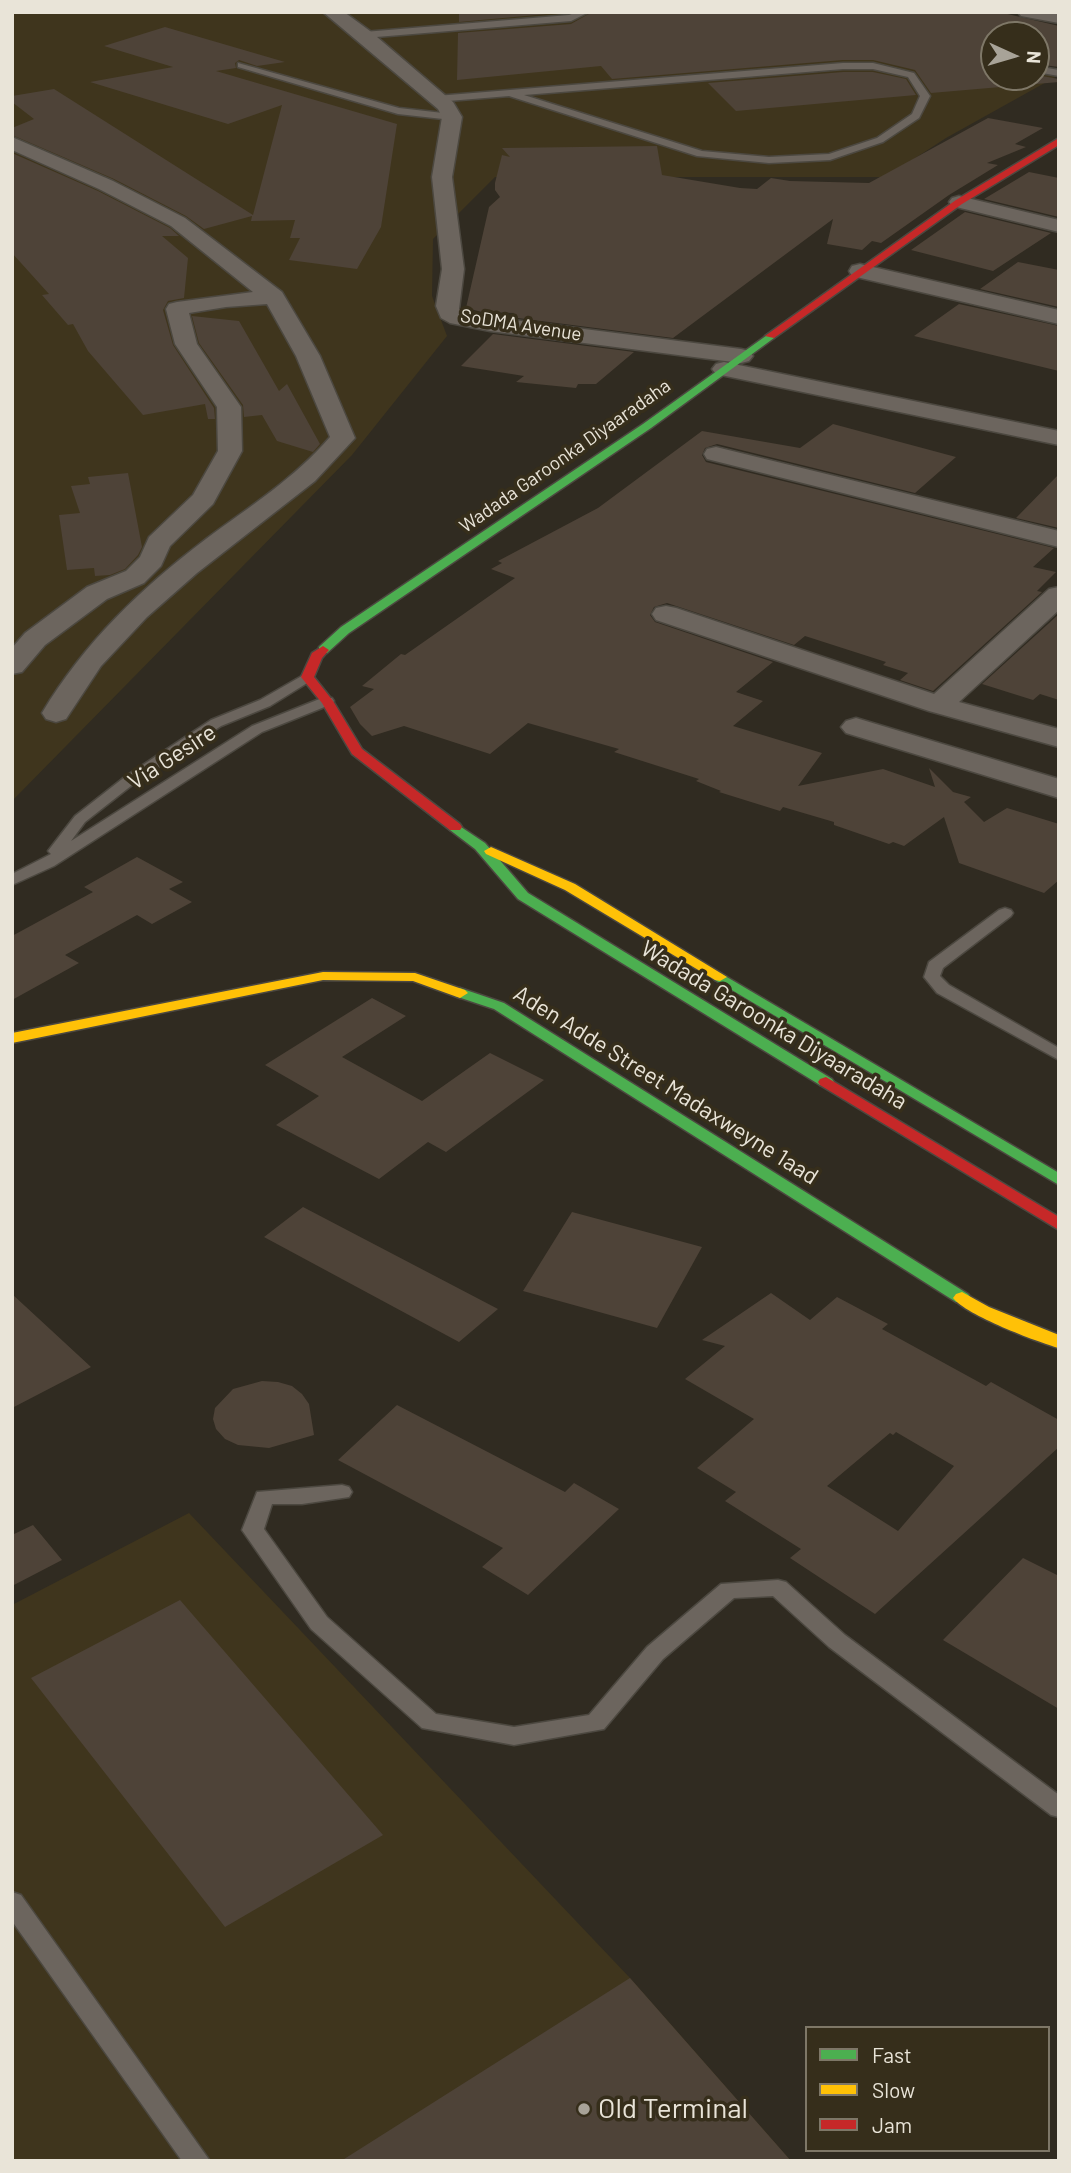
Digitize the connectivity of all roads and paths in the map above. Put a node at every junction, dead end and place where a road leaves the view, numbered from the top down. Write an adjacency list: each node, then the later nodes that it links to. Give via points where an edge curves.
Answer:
1 (332, 12): 5 (street)
2 (585, 12): 5 (lane, via 571,18)
3 (1027, 12): 4 (street)
4 (1059, 18)
5 (364, 35): 8 (street)
6 (242, 65): 9 (lane, via 398,111)
7 (509, 93): 7 (lane, via 873,66 911,75 925,96 916,116 880,140 830,157 769,160 701,154); 8 (lane)
8 (436, 99): 9 (street)
9 (452, 117): 17 (street, SoDMA Avenue, via 442,177 453,269 449,313 490,324)
10 (12, 143): 15 (street, via 178,222)
11 (1056, 145): 12 (main road, Wadada Garoonka Diyaaradaha)
12 (959, 202): 13 (street); 14 (main road, Wadada Garoonka Diyaaradaha)
13 (1059, 226)
14 (860, 271): 16 (street); 17 (main road, Wadada Garoonka Diyaaradaha)
15 (274, 297): 23 (street, via 177,309 186,344 229,407 230,451 204,499 158,543 152,560 135,577 97,593 35,639); 27 (street, via 308,356 343,438 322,465 210,549 100,648)
16 (1059, 317)
17 (732, 363): 18 (street); 24 (main road, Wadada Garoonka Diyaaradaha, via 479,542 345,630 316,656)
18 (1059, 438)
19 (716, 454): 20 (street)
20 (1059, 540)
21 (1059, 595): 26 (street)
22 (666, 614): 26 (street)
23 (12, 666)
24 (307, 677): 25 (main road, Wadada Garoonka Diyaaradaha); 32 (lane, Via Gesire, via 265,704 216,723 131,779 80,819)
25 (327, 701): 31 (main road, Wadada Garoonka Diyaaradaha, via 357,751); 32 (lane, Via Gesire, via 257,729)
26 (939, 705): 29 (street)
27 (56, 713)
28 (856, 727): 30 (street)
29 (1059, 738)
30 (1059, 789)
31 (480, 846): 37 (main road, Wadada Garoonka Diyaaradaha, via 570,887); 38 (main road, Wadada Garoonka Diyaaradaha, via 523,896 554,917)
32 (48, 863): 33 (lane, Via Gesire)
33 (12, 880)
34 (1005, 913): 36 (lane, via 936,966 932,977 943,989)
35 (12, 1038): 39 (main road, Aden Adde Street Madaxweyne 1aad, via 323,976 415,977 499,1006 983,1311)
36 (1059, 1055)
37 (1059, 1180)
38 (1059, 1225)
39 (1059, 1342)
40 (342, 1492): 41 (lane, via 264,1497 253,1530 319,1623 430,1722 514,1736 596,1723 655,1653 729,1590 778,1588 837,1641)
41 (1059, 1808)
42 (12, 1902): 43 (lane)
43 (197, 2161)

